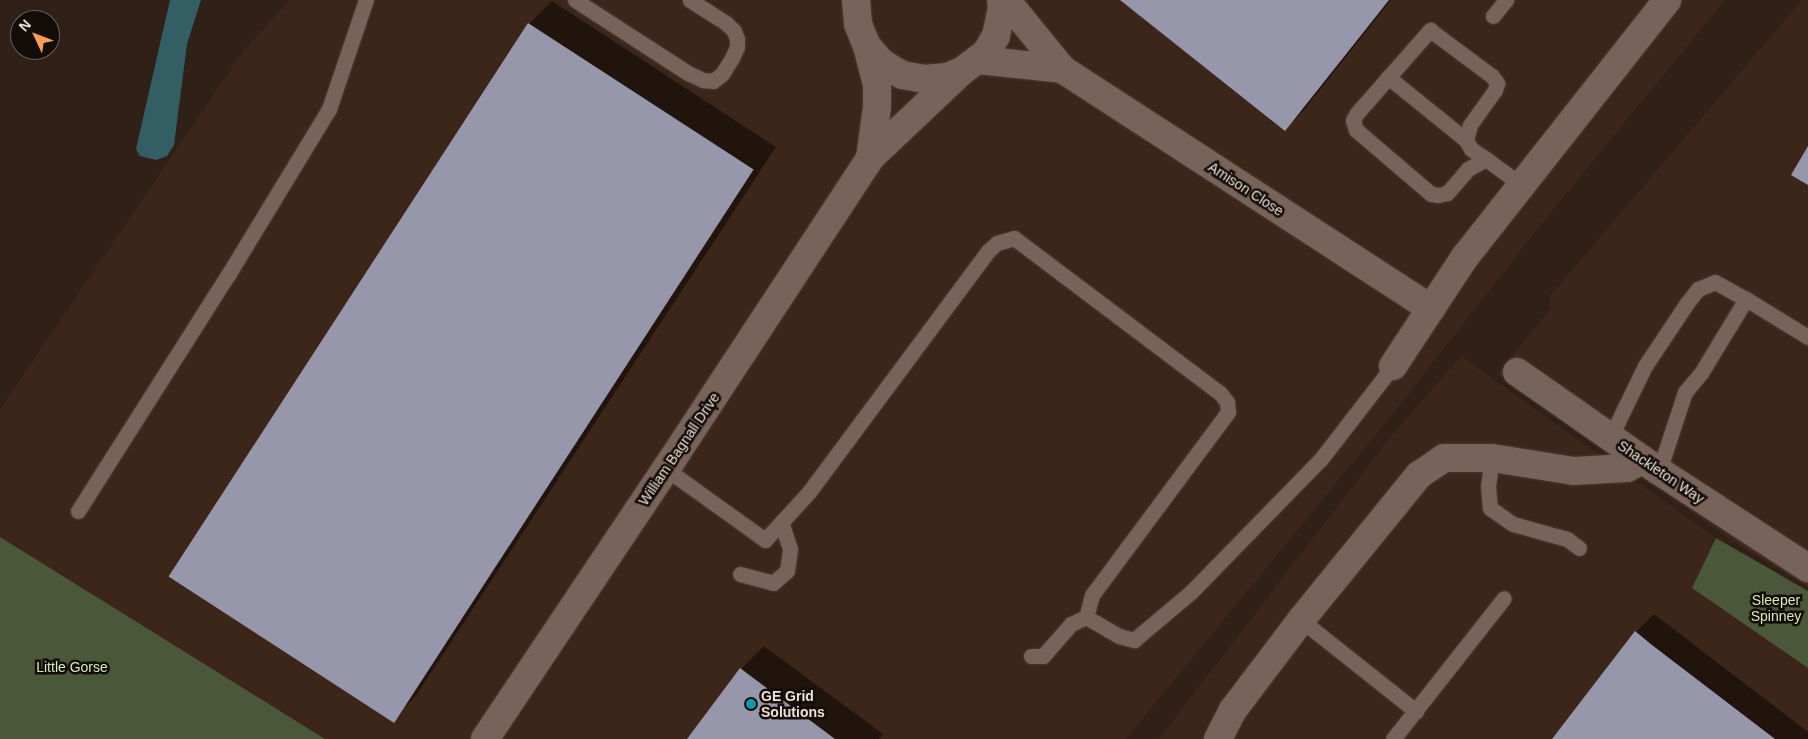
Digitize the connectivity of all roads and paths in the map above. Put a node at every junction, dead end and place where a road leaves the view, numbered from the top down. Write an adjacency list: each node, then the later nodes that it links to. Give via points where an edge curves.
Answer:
1 (366, 0): 27 (lane, via 329,109)
2 (575, 0): 3 (lane, via 688,73 713,81 732,58 737,39 726,23)
3 (690, 0)
4 (843, 0): 10 (street)
5 (1001, 0): 11 (street, William Bagnall Drive, via 996,36 986,53)
6 (1006, 0): 12 (street, Amison Close)
7 (1506, 0): 9 (lane)
8 (1667, 0): 17 (street)
9 (1493, 16)
10 (860, 23): 11 (street, via 882,63 902,74 924,80 947,77); 15 (street, William Bagnall Drive, via 877,85)
11 (970, 66): 12 (street, Amison Close); 15 (street, William Bagnall Drive)
12 (1062, 69): 19 (street, Amison Close)
13 (1388, 77): 14 (lane); 14 (lane, via 1430,30 1492,76 1497,83 1495,90 1470,125); 16 (lane, via 1353,120 1356,130 1431,194 1447,193 1468,169)
14 (1466, 140): 16 (lane, via 1471,149)
15 (870, 158): 26 (street, William Bagnall Drive)
16 (1486, 159): 17 (lane)
17 (1520, 184): 19 (street)
18 (1746, 298): 20 (lane); 23 (lane, via 1715,282 1698,289 1645,366); 25 (lane, via 1701,373 1685,392)
19 (1430, 309): 21 (street)
20 (1808, 336)
21 (1393, 366): 33 (lane, via 1321,459 1191,592 1134,640 1118,636)
22 (1517, 372): 23 (street, Shackleton Way)
23 (1610, 438): 25 (street, Shackleton Way)
24 (1492, 458): 25 (street, via 1574,471); 29 (lane, via 1488,486 1490,508 1513,524 1567,539); 34 (street, via 1444,458 1420,475)
25 (1651, 465): 30 (street, Shackleton Way)
26 (666, 469): 28 (lane, via 765,540); 37 (street, William Bagnall Drive)
27 (78, 511)
28 (781, 522): 31 (lane, via 790,550 787,572 773,583); 33 (lane, via 809,492 988,251 997,243 1014,238 1220,393 1227,402 1228,412 1092,595)
29 (1579, 548)
30 (1808, 568)
31 (740, 574)
32 (1504, 598): 36 (lane)
33 (1086, 617): 35 (lane, via 1070,624 1043,656)
34 (1301, 620): 36 (lane); 38 (street, via 1233,710)
35 (1031, 656)
36 (1416, 711): 39 (lane)
37 (485, 739)
38 (1218, 739)
39 (1393, 739)

